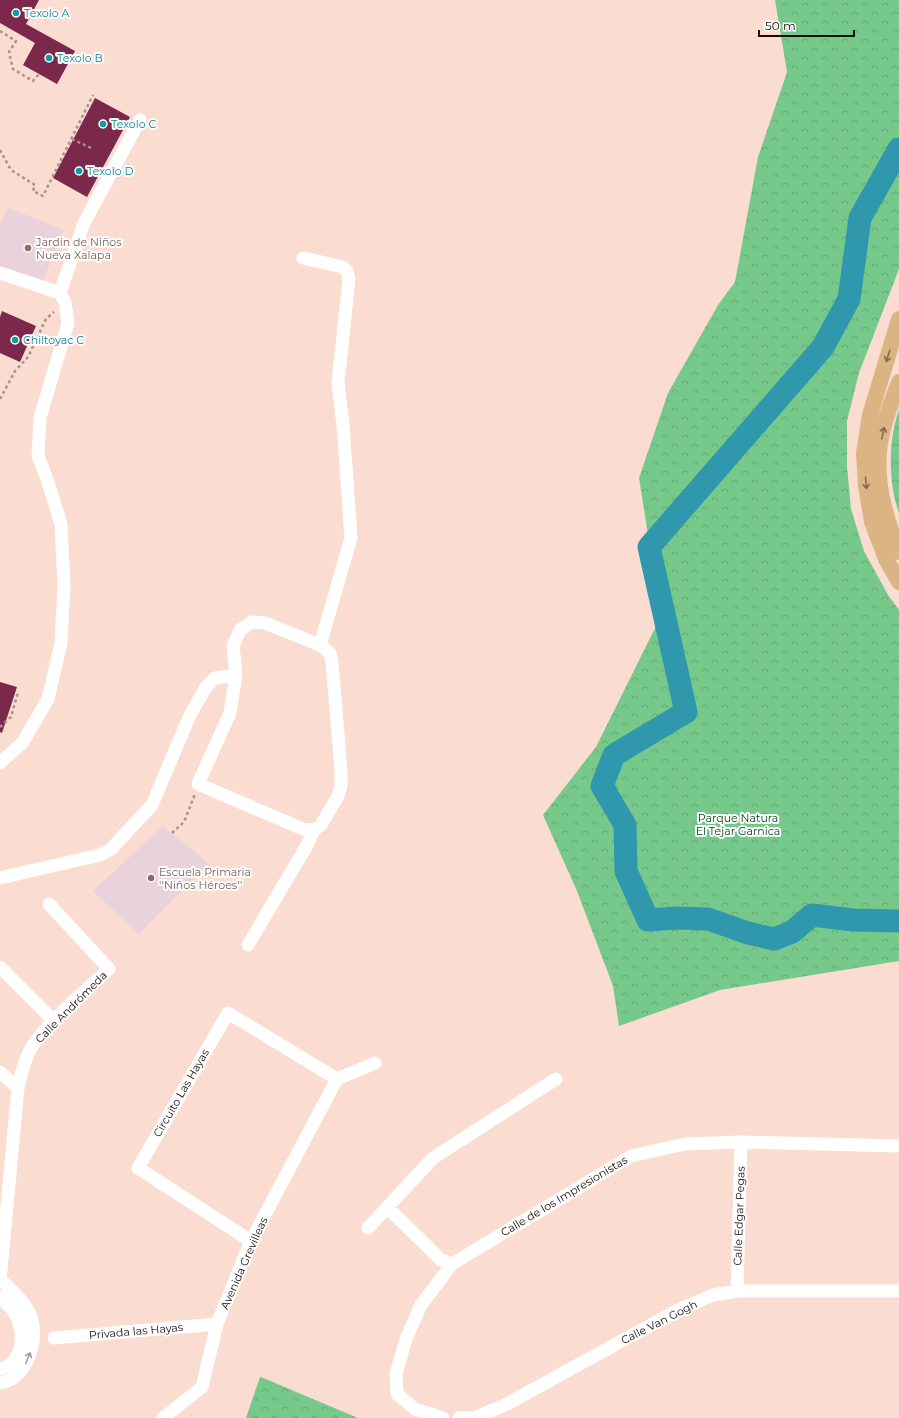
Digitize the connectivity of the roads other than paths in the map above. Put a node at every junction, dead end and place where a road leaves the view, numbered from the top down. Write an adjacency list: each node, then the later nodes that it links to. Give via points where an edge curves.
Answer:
1 (140, 120): 4 (street, via 84,223)
2 (303, 258): 9 (street, via 343,267 349,279 338,383 351,538)
3 (0, 274): 4 (street)
4 (62, 297): 11 (street, via 68,323 40,418 38,456 61,524 64,585 61,643 48,699 23,742)
5 (899, 319): 8 (main road, one-way to 8, via 870,415 864,453 872,522 886,559)
6 (899, 382): 7 (main road, one-way to 6, via 886,518 880,485 879,453 885,422)
7 (899, 552)
8 (899, 582)
9 (320, 645): 10 (street, via 265,623 252,622 240,630 233,646); 12 (street, via 330,653 332,662 341,786 321,825)
10 (236, 675): 12 (street, via 230,713 198,784 303,829); 13 (street, via 214,678 206,687 190,715 152,805 110,849 100,855)
11 (0, 763)
12 (314, 830): 15 (street)
13 (0, 878)
14 (49, 904): 17 (street, Calle Andrómeda, via 109,969)
15 (248, 945)
16 (0, 967): 17 (street)
17 (54, 1021): 22 (street, Calle Andrómeda, via 33,1046 22,1070)
18 (375, 1062): 20 (street)
19 (0, 1072): 22 (street)
20 (337, 1079): 28 (street, Avenida Grevilleas); 28 (street, Circuito Las Hayas, via 228,1013 138,1168)
21 (556, 1079): 26 (street, via 433,1158)
22 (18, 1088): 25 (street, Calle Andrómeda)
23 (741, 1142): 24 (street, Calle de los Impresionistas); 29 (street, Calle de los Impresionistas, via 685,1144 631,1156); 31 (street, Calle Edgar Pegas)
24 (899, 1146)
25 (4, 1182): 30 (street, Calle Andrómeda)
26 (387, 1207): 27 (street); 29 (street, via 441,1260)
27 (368, 1228)
28 (251, 1241): 34 (street, Avenida Grevilleas)
29 (452, 1264): 38 (street, Calle de los Impresionistas, via 421,1305 406,1339 396,1374 397,1394)
30 (0, 1280): 37 (street, one-way to 30, via 14,1377 26,1364 33,1336 32,1321 25,1305)
31 (737, 1291): 32 (street, Calle Van Gogh); 41 (street, Calle Van Gogh, via 713,1295 678,1310 507,1404 474,1418)
32 (899, 1291)
33 (0, 1297): 36 (street, via 14,1311 20,1325 22,1340 17,1357 6,1368)
34 (217, 1324): 35 (street, Privada las Hayas); 39 (street, Avenida Grevilleas, via 202,1387)
35 (54, 1338)
36 (0, 1370)
37 (0, 1382)
38 (426, 1416): 40 (street)
39 (163, 1418)
40 (443, 1418)
41 (459, 1418)

